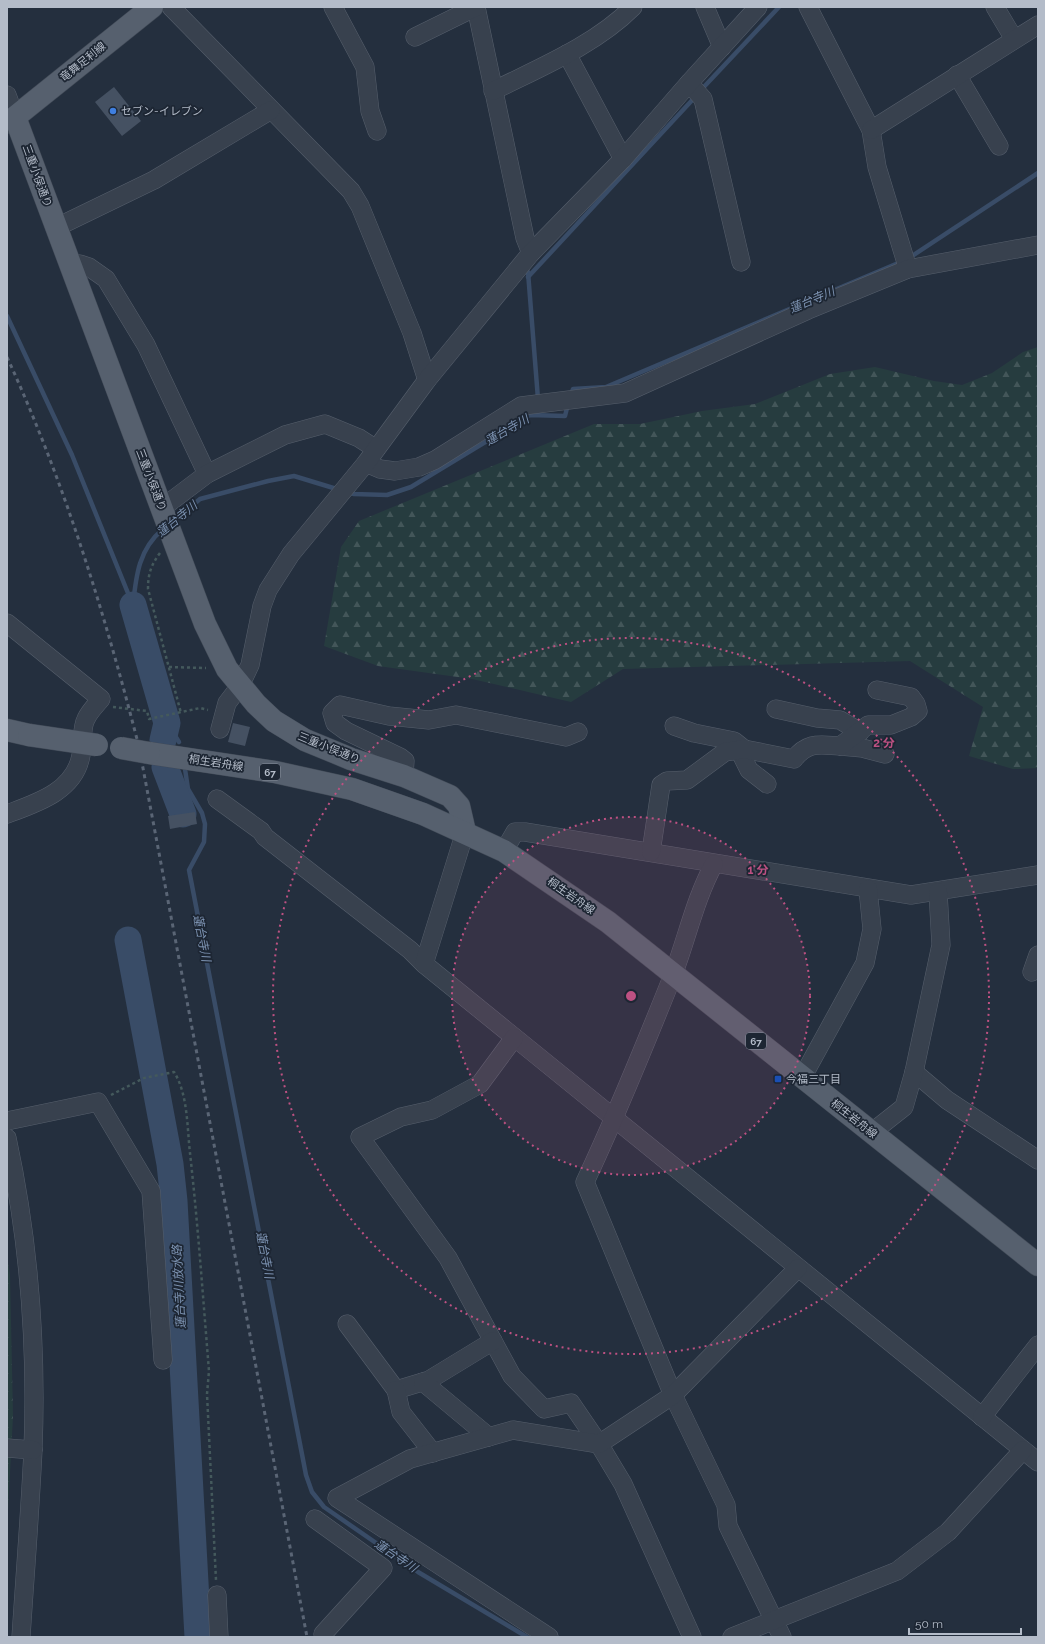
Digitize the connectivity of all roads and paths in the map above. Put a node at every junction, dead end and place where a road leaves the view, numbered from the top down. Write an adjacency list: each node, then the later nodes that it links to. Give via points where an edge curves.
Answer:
1 (152, 7): 20 (main road, 竜舞足利線)
2 (171, 7): 19 (street)
3 (333, 7): 22 (street, via 365,67 370,112)
4 (476, 7): 11 (street); 17 (street)
5 (633, 7): 14 (street, via 619,21)
6 (705, 7): 13 (street)
7 (758, 7): 13 (street)
8 (808, 7): 21 (street)
9 (995, 7): 12 (street)
10 (1038, 24): 12 (street)
11 (415, 37)
12 (1014, 39): 15 (street)
13 (722, 47): 16 (street)
14 (567, 54): 17 (street); 24 (street)
15 (957, 75): 21 (street); 23 (street)
16 (689, 82): 24 (street); 28 (street, via 703,99)
17 (493, 91): 27 (street, via 525,238)
18 (7, 95): 20 (street, 三重小俣通り)
19 (271, 110): 25 (street, via 154,180); 31 (street, via 351,191 360,206 412,333)
20 (11, 121): 25 (main road, 三重小俣通り)
21 (871, 130): 30 (street, via 877,167)
22 (377, 131)
23 (999, 146)
24 (623, 159): 27 (street)
25 (55, 228): 29 (main road, 三重小俣通り)
26 (1038, 245): 30 (street)
27 (531, 253): 31 (street)
28 (741, 262)
29 (71, 265): 33 (street, via 89,266 106,279 146,345); 34 (main road, 三重小俣通り)
30 (908, 269): 32 (street, via 808,310 625,393 521,406 435,460 419,467 395,471 380,469)
31 (427, 380): 32 (street)
32 (371, 456): 33 (street, via 359,438 325,424 286,435); 39 (street, via 291,554 268,590 262,606 250,666)
33 (207, 474): 34 (street)
34 (163, 512): 35 (main road, 三重小俣通り)
35 (167, 544): 37 (path, via 153,563 148,575 148,589); 39 (main road, 三重小俣通り, via 227,669)
36 (7, 623): 41 (street)
37 (169, 667): 38 (path); 44 (path)
38 (213, 668)
39 (240, 686): 46 (street, via 228,702); 53 (main road, 三重小俣通り, via 274,721 305,740 351,759)
40 (877, 690): 49 (street, via 911,697 918,711 911,717 891,725 868,725)
41 (101, 699): 44 (path, via 115,708 147,712 149,719); 56 (street, via 85,719 81,757 72,779 36,803)
42 (210, 710): 44 (path, via 200,708)
43 (776, 710): 49 (street, via 840,720)
44 (179, 713)
45 (674, 726): 51 (street, via 734,741)
46 (220, 729)
47 (7, 730): 57 (main road, 桐生岩舟線 / 67, bridge, via 323,782 389,801)
48 (578, 732): 53 (street, via 566,737 456,715 429,720 389,716 340,705 332,713 335,723 346,731 405,761)
49 (860, 732): 50 (street)
50 (840, 746): 51 (street, via 812,745 800,751 794,759); 52 (street)
51 (741, 750): 54 (street, via 749,770); 59 (street, via 725,752 687,780 661,785)
52 (885, 754)
53 (404, 776): 57 (main road, 三重小俣通り, via 440,790 456,801 464,821)
54 (767, 784)
55 (217, 800): 65 (street, via 261,831 265,837 410,950)
56 (7, 814)
57 (465, 832): 58 (main road, 桐生岩舟線 / 67); 65 (street)
58 (504, 851): 59 (street, via 515,832 525,832); 67 (main road, 桐生岩舟線 / 67, via 608,922)
59 (651, 852): 60 (street)
60 (714, 864): 62 (street); 67 (street, via 704,883)
61 (1038, 876): 63 (street)
62 (868, 889): 63 (street, via 911,896); 70 (street, via 872,929 865,963)
63 (938, 892): 69 (street, via 942,945)
64 (1038, 955): 66 (street)
65 (424, 964): 68 (street)
66 (1032, 972)
67 (673, 974): 70 (main road, 桐生岩舟線 / 67); 72 (street)
68 (514, 1038): 72 (street); 80 (street, via 480,1084 432,1110 401,1117 360,1137 448,1258)
69 (914, 1072): 74 (street, via 904,1107); 76 (street, via 947,1100)
70 (802, 1078): 74 (main road, 桐生岩舟線 / 67)
71 (98, 1102): 73 (street); 82 (street, via 151,1191); 95 (path, via 144,1078 174,1072 184,1100 209,1372 207,1394)
72 (615, 1119): 78 (street); 85 (street, via 584,1182)
73 (7, 1121)
74 (871, 1133): 77 (main road, 桐生岩舟線 / 67)
75 (7, 1138): 90 (street, via 17,1184 31,1302)
76 (1038, 1160)
77 (1038, 1265)
78 (798, 1268): 85 (street); 86 (street)
79 (347, 1324): 84 (street)
80 (493, 1341): 83 (street); 88 (street, via 512,1376 544,1409 571,1403)
81 (1038, 1345): 86 (street)
82 (163, 1360)
83 (423, 1382): 84 (street); 87 (street)
84 (396, 1390): 92 (street, via 401,1412)
85 (673, 1395): 88 (street); 96 (street, via 726,1505 728,1526)
86 (982, 1417): 91 (street)
87 (489, 1437): 88 (street, via 513,1430); 92 (street)
88 (599, 1444): 101 (street, via 623,1484)
89 (7, 1448): 90 (street)
90 (33, 1450): 97 (street)
91 (1023, 1450): 93 (street); 96 (street, via 948,1532 897,1571)
92 (433, 1452): 100 (street, via 410,1459 337,1498)
93 (1038, 1462)
94 (315, 1519): 99 (street, via 382,1568 323,1634)
95 (217, 1595): 98 (street)
96 (773, 1620): 102 (street); 103 (street)
97 (21, 1637)
98 (219, 1637)
99 (324, 1637)
100 (549, 1637)
101 (692, 1637)
102 (733, 1637)
103 (782, 1637)

